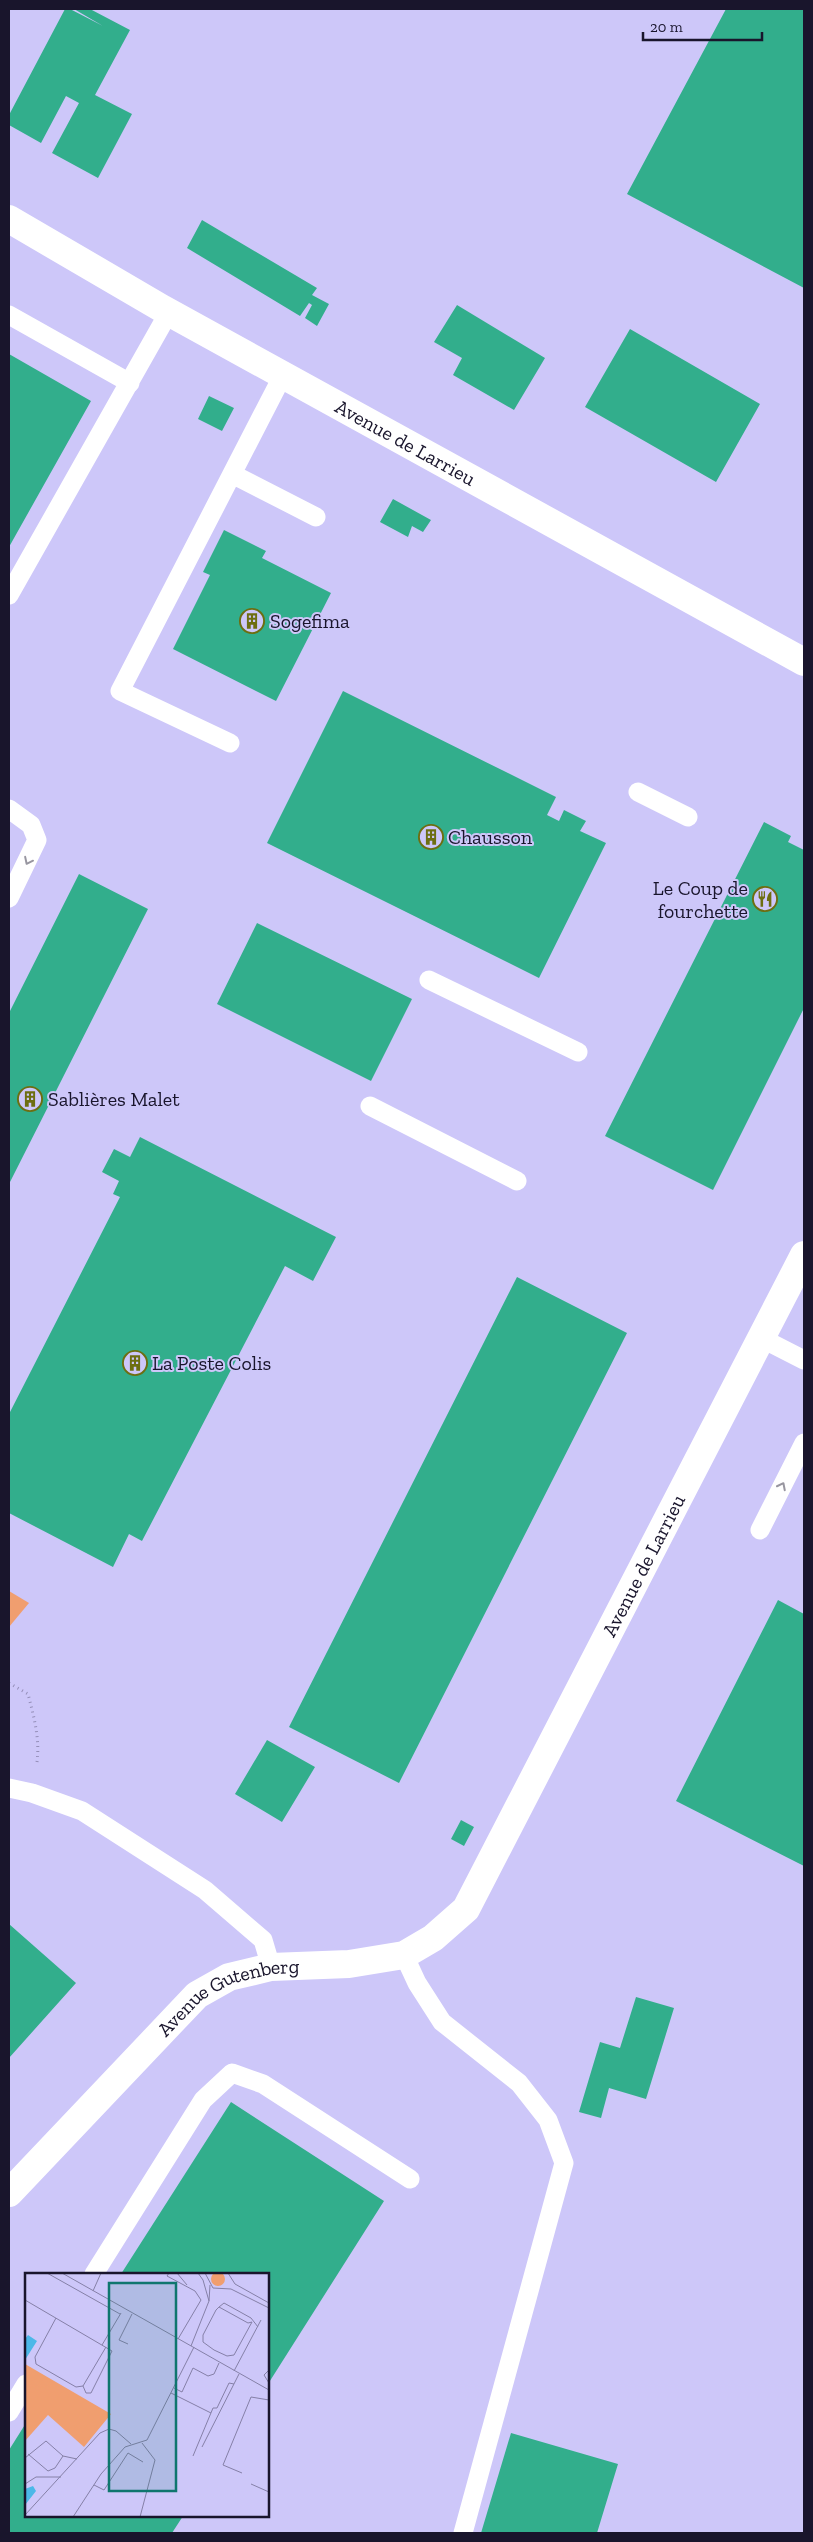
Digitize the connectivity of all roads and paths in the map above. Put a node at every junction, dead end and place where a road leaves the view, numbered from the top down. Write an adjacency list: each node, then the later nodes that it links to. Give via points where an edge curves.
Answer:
1 (9, 220): 2 (street, Avenue de Larrieu)
2 (169, 312): 4 (street, Avenue de Larrieu); 5 (lane)
3 (9, 315): 5 (lane)
4 (283, 375): 6 (lane); 9 (street, Avenue de Larrieu)
5 (130, 383): 8 (lane)
6 (232, 474): 7 (lane); 10 (lane, via 120,691)
7 (316, 517)
8 (9, 595)
9 (804, 662)
10 (230, 743)
11 (638, 792): 13 (lane)
12 (9, 809): 14 (lane, one-way to 14, via 31,825 37,840)
13 (688, 817)
14 (9, 898)
15 (429, 980): 16 (lane)
16 (578, 1052)
17 (370, 1106): 18 (lane)
18 (517, 1181)
19 (800, 1273): 20 (street, Avenue de Larrieu)
20 (761, 1338): 21 (lane); 27 (street, Avenue de Larrieu)
21 (804, 1360)
22 (804, 1443): 23 (lane, one-way to 22)
23 (760, 1530)
24 (9, 1682): 26 (path, via 28,1694 35,1719 39,1750)
25 (9, 1788): 26 (lane)
26 (32, 1793): 29 (lane, via 82,1811 205,1890 263,1940)
27 (485, 1875): 28 (street, Avenue Gutenberg, via 466,1909 432,1938)
28 (404, 1955): 29 (street, Avenue Gutenberg, via 349,1964); 35 (lane, via 417,1984 442,2022 519,2082 548,2120 564,2163)
29 (271, 1967): 31 (street, Avenue Gutenberg, via 229,1978 197,1995)
30 (410, 2179): 32 (lane, via 263,2084 232,2073 203,2100)
31 (9, 2194)
32 (95, 2273)
33 (25, 2386): 34 (lane)
34 (9, 2412)
35 (463, 2533)

